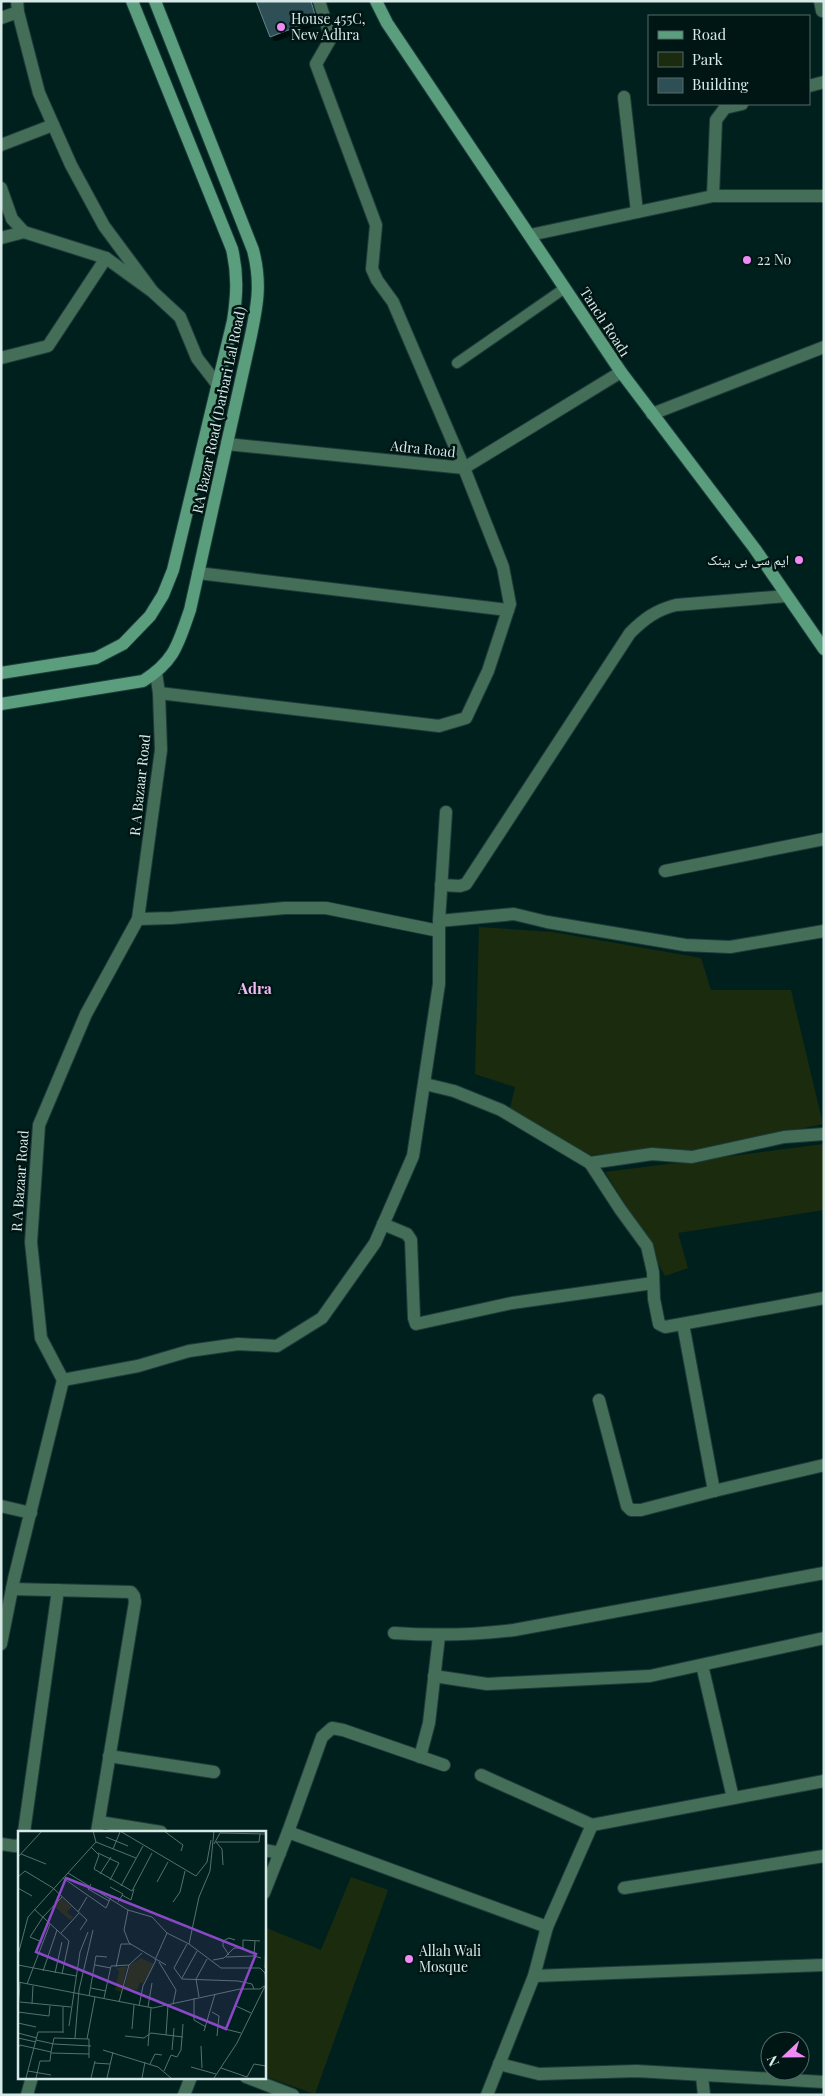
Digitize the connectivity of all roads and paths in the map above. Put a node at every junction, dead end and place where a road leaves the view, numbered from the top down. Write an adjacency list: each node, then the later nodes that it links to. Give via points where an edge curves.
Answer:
1 (132, 1): 27 (main road, RA Bazar Road (Darbari Lal Road), via 223,224 237,268 233,321)
2 (155, 1): 29 (main road, RA Bazar Road (Darbari Lal Road), via 258,270 258,304)
3 (319, 1): 30 (street, via 331,38 316,64 376,225 372,269 393,302)
4 (376, 1): 18 (main road, Tanch Road1)
5 (17, 7): 6 (street); 11 (street, via 39,93)
6 (1, 18)
7 (824, 82): 8 (street)
8 (810, 86)
9 (624, 96): 16 (street)
10 (738, 105): 14 (street, via 725,108 716,120)
11 (53, 125): 12 (street); 22 (street, via 104,226)
12 (1, 145)
13 (1, 188): 17 (street, via 12,218)
14 (713, 196): 15 (street); 16 (street)
15 (824, 196)
16 (638, 212): 18 (street)
17 (24, 232): 19 (street); 20 (street)
18 (530, 235): 21 (main road, Tanch Road1)
19 (1, 238)
20 (106, 258): 22 (street); 24 (street, via 48,346)
21 (565, 288): 25 (lane); 26 (main road, Tanch Road1)
22 (153, 292): 27 (street, via 180,317 197,358)
23 (824, 347): 28 (street)
24 (1, 358)
25 (457, 363)
26 (621, 372): 28 (main road, Tanch Road1); 30 (street, Adra Road)
27 (218, 384): 36 (main road, RA Bazar Road (Darbari Lal Road), via 173,570 164,594 150,616 123,644 96,658)
28 (652, 414): 32 (main road, Tanch Road1, via 734,520)
29 (227, 444): 30 (street, Adra Road); 31 (main road, RA Bazar Road (Darbari Lal Road))
30 (464, 468): 33 (street, via 503,567 510,604)
31 (198, 573): 33 (street); 35 (main road, RA Bazar Road (Darbari Lal Road), via 178,645)
32 (787, 596): 34 (main road, Tanch Road1); 42 (street, via 676,605 662,608 647,617 630,633 466,884)
33 (508, 610): 37 (street, via 488,671 466,718 439,726)
34 (822, 644)
35 (156, 672): 37 (street, R A Bazaar Road); 38 (main road, RA Bazar Road (Darbari Lal Road), via 126,686)
36 (1, 673)
37 (159, 693): 43 (street, R A Bazaar Road, via 161,750)
38 (1, 704)
39 (446, 812): 42 (street)
40 (824, 839): 41 (street)
41 (665, 871)
42 (442, 885): 44 (street)
43 (138, 918): 44 (street, via 326,908); 53 (street, R A Bazaar Road, via 86,1014 39,1125 31,1242 41,1338)
44 (439, 926): 45 (street, via 514,914 685,945 730,947); 46 (street, via 439,984)
45 (824, 931)
46 (425, 1084): 48 (street, via 454,1091 500,1110); 49 (street, via 413,1156)
47 (824, 1134): 48 (street, via 784,1137 692,1157 652,1154)
48 (590, 1162): 50 (street, via 647,1246)
49 (383, 1224): 50 (street, via 407,1234 411,1240 416,1324 512,1303); 53 (street, via 375,1243 322,1318 277,1346 238,1344 188,1351 138,1366)
50 (653, 1283): 52 (street, via 659,1324 665,1327)
51 (824, 1298): 52 (street)
52 (683, 1324): 56 (street)
53 (63, 1380): 58 (street)
54 (599, 1400): 56 (street, via 627,1506 631,1510)
55 (824, 1465): 56 (street)
56 (714, 1491)
57 (1, 1506): 58 (street)
58 (31, 1513): 60 (street)
59 (824, 1573): 63 (street, via 514,1630)
60 (12, 1589): 61 (street); 65 (street)
61 (58, 1590): 68 (street, via 130,1592 136,1602); 77 (street)
62 (394, 1633): 63 (street)
63 (439, 1636): 67 (street)
64 (824, 1638): 66 (street)
65 (1, 1644)
66 (702, 1665): 67 (street, via 650,1676 496,1683); 74 (street)
67 (434, 1676): 69 (street, via 430,1724)
68 (109, 1756): 71 (street); 76 (street)
69 (420, 1757): 70 (street); 79 (street, via 332,1728 322,1736)
70 (444, 1765)
71 (214, 1772)
72 (481, 1775): 75 (street)
73 (824, 1781): 74 (street)
74 (733, 1798): 75 (street)
75 (592, 1825): 87 (street)
76 (98, 1827): 78 (street)
77 (24, 1831)
78 (148, 1831)
79 (288, 1832): 83 (street); 87 (street)
80 (1, 1844): 81 (street)
81 (18, 1845)
82 (265, 1850): 83 (street)
83 (280, 1852): 86 (street)
84 (824, 1856): 85 (street)
85 (624, 1888)
86 (265, 1890)
87 (547, 1926): 89 (street)
88 (824, 1965): 89 (street)
89 (534, 1976): 90 (street)
90 (499, 2064): 91 (street, via 539,2074 637,2071); 99 (street)
91 (702, 2076): 95 (street); 100 (street)
92 (32, 2078): 96 (street)
93 (190, 2078): 97 (street)
94 (249, 2078): 98 (street)
95 (824, 2082)
96 (27, 2095)
97 (184, 2095)
98 (293, 2095)
99 (488, 2095)
100 (704, 2095)

